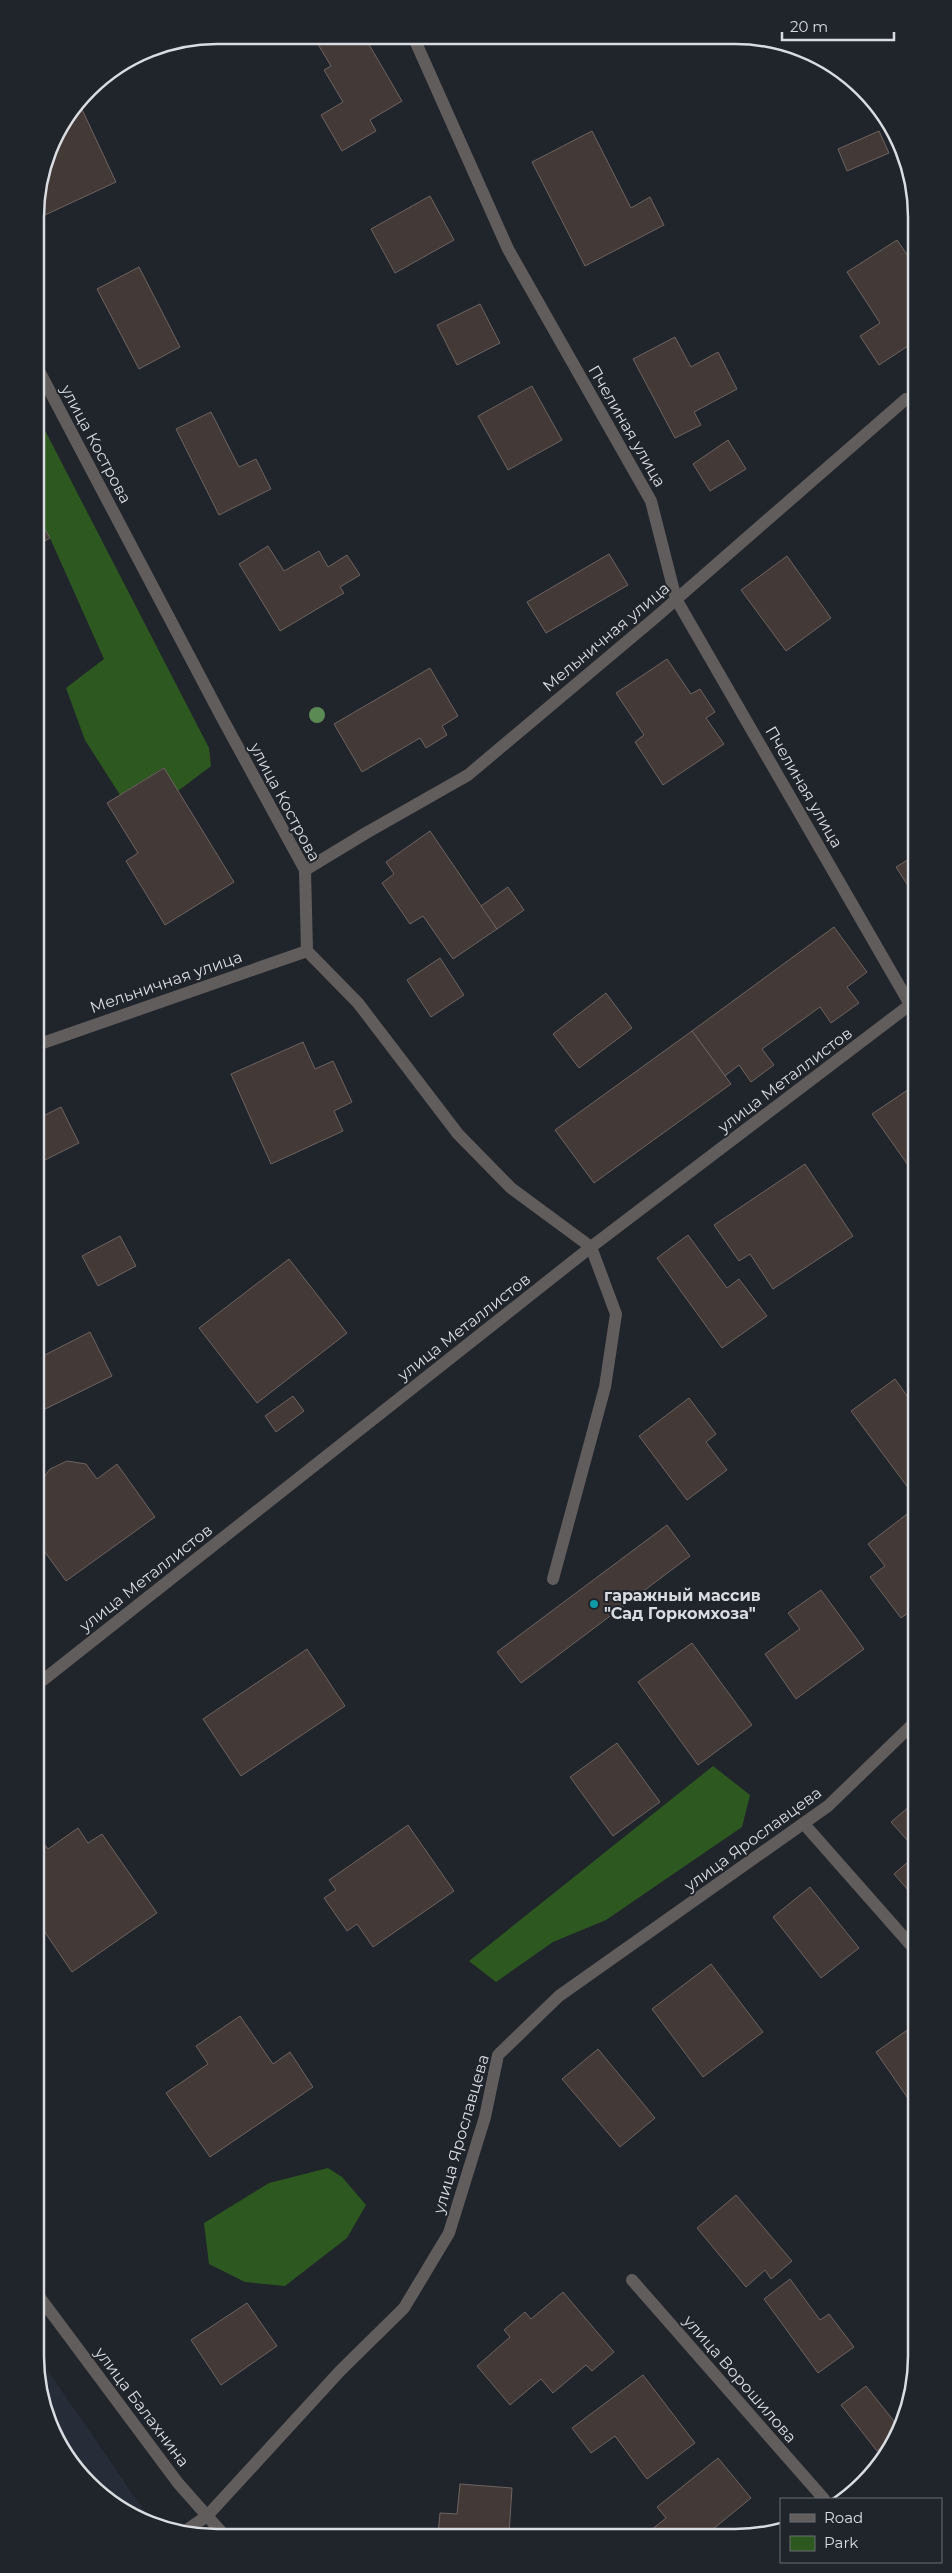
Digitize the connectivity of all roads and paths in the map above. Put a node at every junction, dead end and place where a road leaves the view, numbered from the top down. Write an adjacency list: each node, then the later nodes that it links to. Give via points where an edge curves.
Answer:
1 (416, 44): 4 (street, Пчелиная улица, via 508,249 651,501)
2 (44, 380): 5 (street, улица Кострова)
3 (906, 400): 4 (street, Мельничная улица)
4 (676, 600): 5 (street, Мельничная улица, via 468,775); 7 (street, Пчелиная улица)
5 (306, 870): 6 (street, улица Кострова)
6 (307, 950): 9 (street, Мельничная улица); 10 (street, via 358,1003 458,1134 511,1188)
7 (908, 997)
8 (908, 1010): 10 (street, улица Металлистов)
9 (44, 1043)
10 (591, 1247): 11 (street, via 616,1314 605,1388); 12 (street, улица Металлистов)
11 (553, 1579)
12 (44, 1679)
13 (908, 1729): 14 (street, улица Ярославцева, via 828,1806)
14 (804, 1824): 15 (street); 19 (street, улица Ярославцева, via 559,1996 498,2056 485,2118 450,2233 404,2308 340,2371)
15 (908, 1942)
16 (632, 2280): 18 (street, улица Ворошилова)
17 (44, 2303): 19 (street, улица Балахнина)
18 (823, 2498)
19 (207, 2516): 20 (street, улица Ярославцева); 21 (street, улица Балахнина)
20 (191, 2527)
21 (219, 2529)

